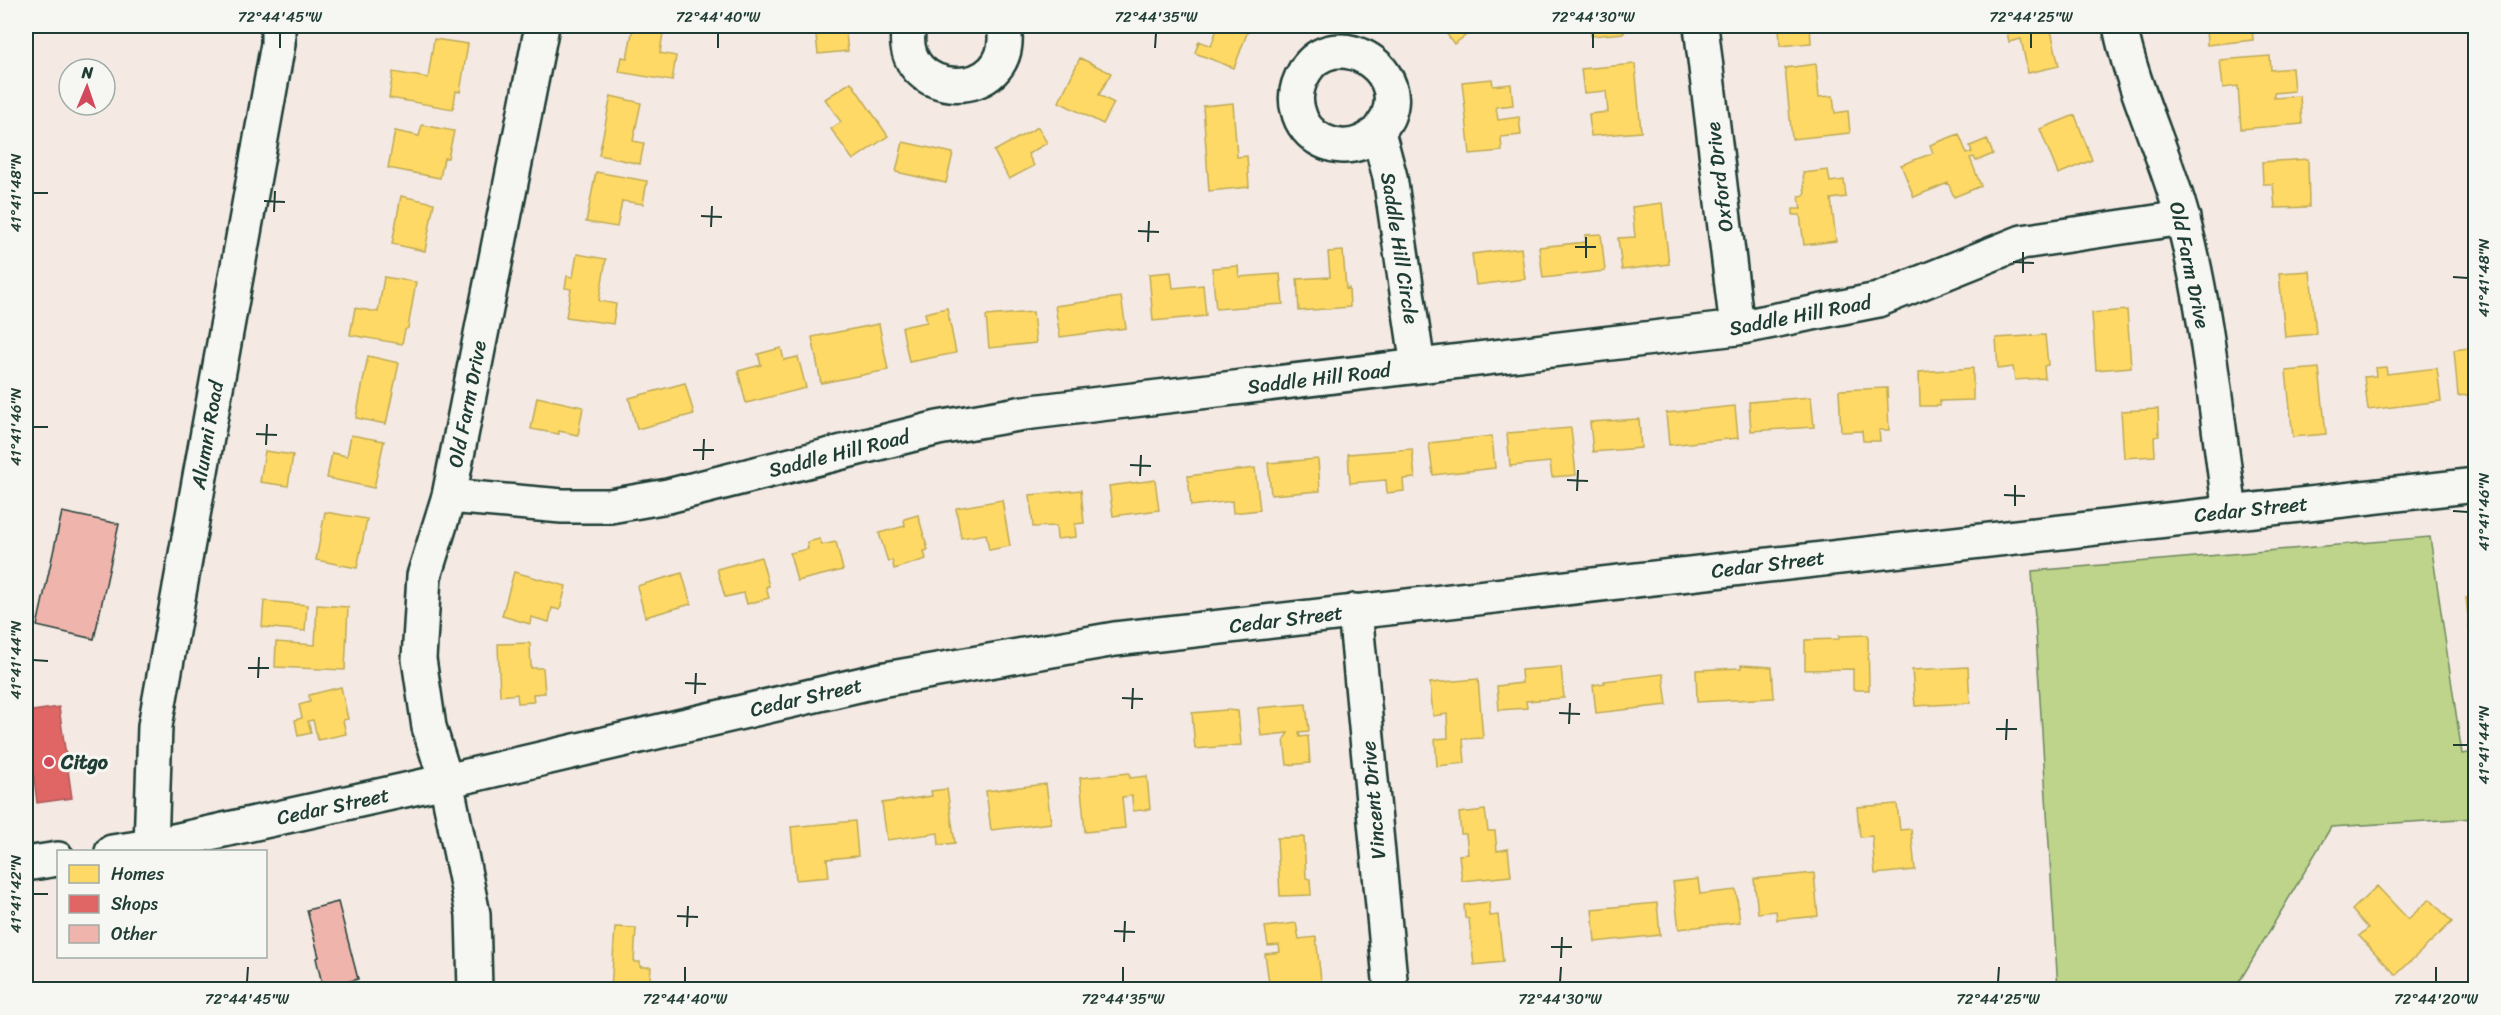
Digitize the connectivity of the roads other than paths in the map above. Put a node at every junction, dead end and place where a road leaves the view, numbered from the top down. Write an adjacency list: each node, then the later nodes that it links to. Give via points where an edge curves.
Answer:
1 (278, 26): 16 (street, Alumni Road, via 278,45 155,726)
2 (542, 26): 12 (street, Old Farm Drive)
3 (909, 26): 4 (street, via 910,55 921,71 937,82 956,86 975,83 991,72 1002,57)
4 (1004, 26)
5 (1701, 26): 9 (street, Oxford Drive)
6 (2120, 26): 8 (street, Old Farm Drive, via 2126,54)
7 (1378, 132): 10 (street, Saddle Hill Circle, via 1390,177)
8 (2183, 218): 9 (street, Saddle Hill Road, via 2022,242 1878,300); 13 (street, Old Farm Drive, via 2198,283)
9 (1737, 328): 10 (street, Saddle Hill Road)
10 (1418, 366): 12 (street, Saddle Hill Road, via 1024,413 938,428 668,496 610,506)
11 (2475, 485): 13 (street, Cedar Street)
12 (449, 496): 15 (street, Old Farm Drive, via 424,576 419,659 429,727)
13 (2230, 511): 14 (street, Cedar Street)
14 (1355, 611): 15 (street, Cedar Street, via 1115,639 880,680); 21 (street, Vincent Drive)
15 (446, 781): 16 (street, Cedar Street); 20 (street, Old Farm Drive, via 473,914)
16 (151, 846): 17 (street, Cedar Street)
17 (125, 850)
18 (57, 859): 19 (street)
19 (26, 864)
20 (475, 990)
21 (1391, 990)

